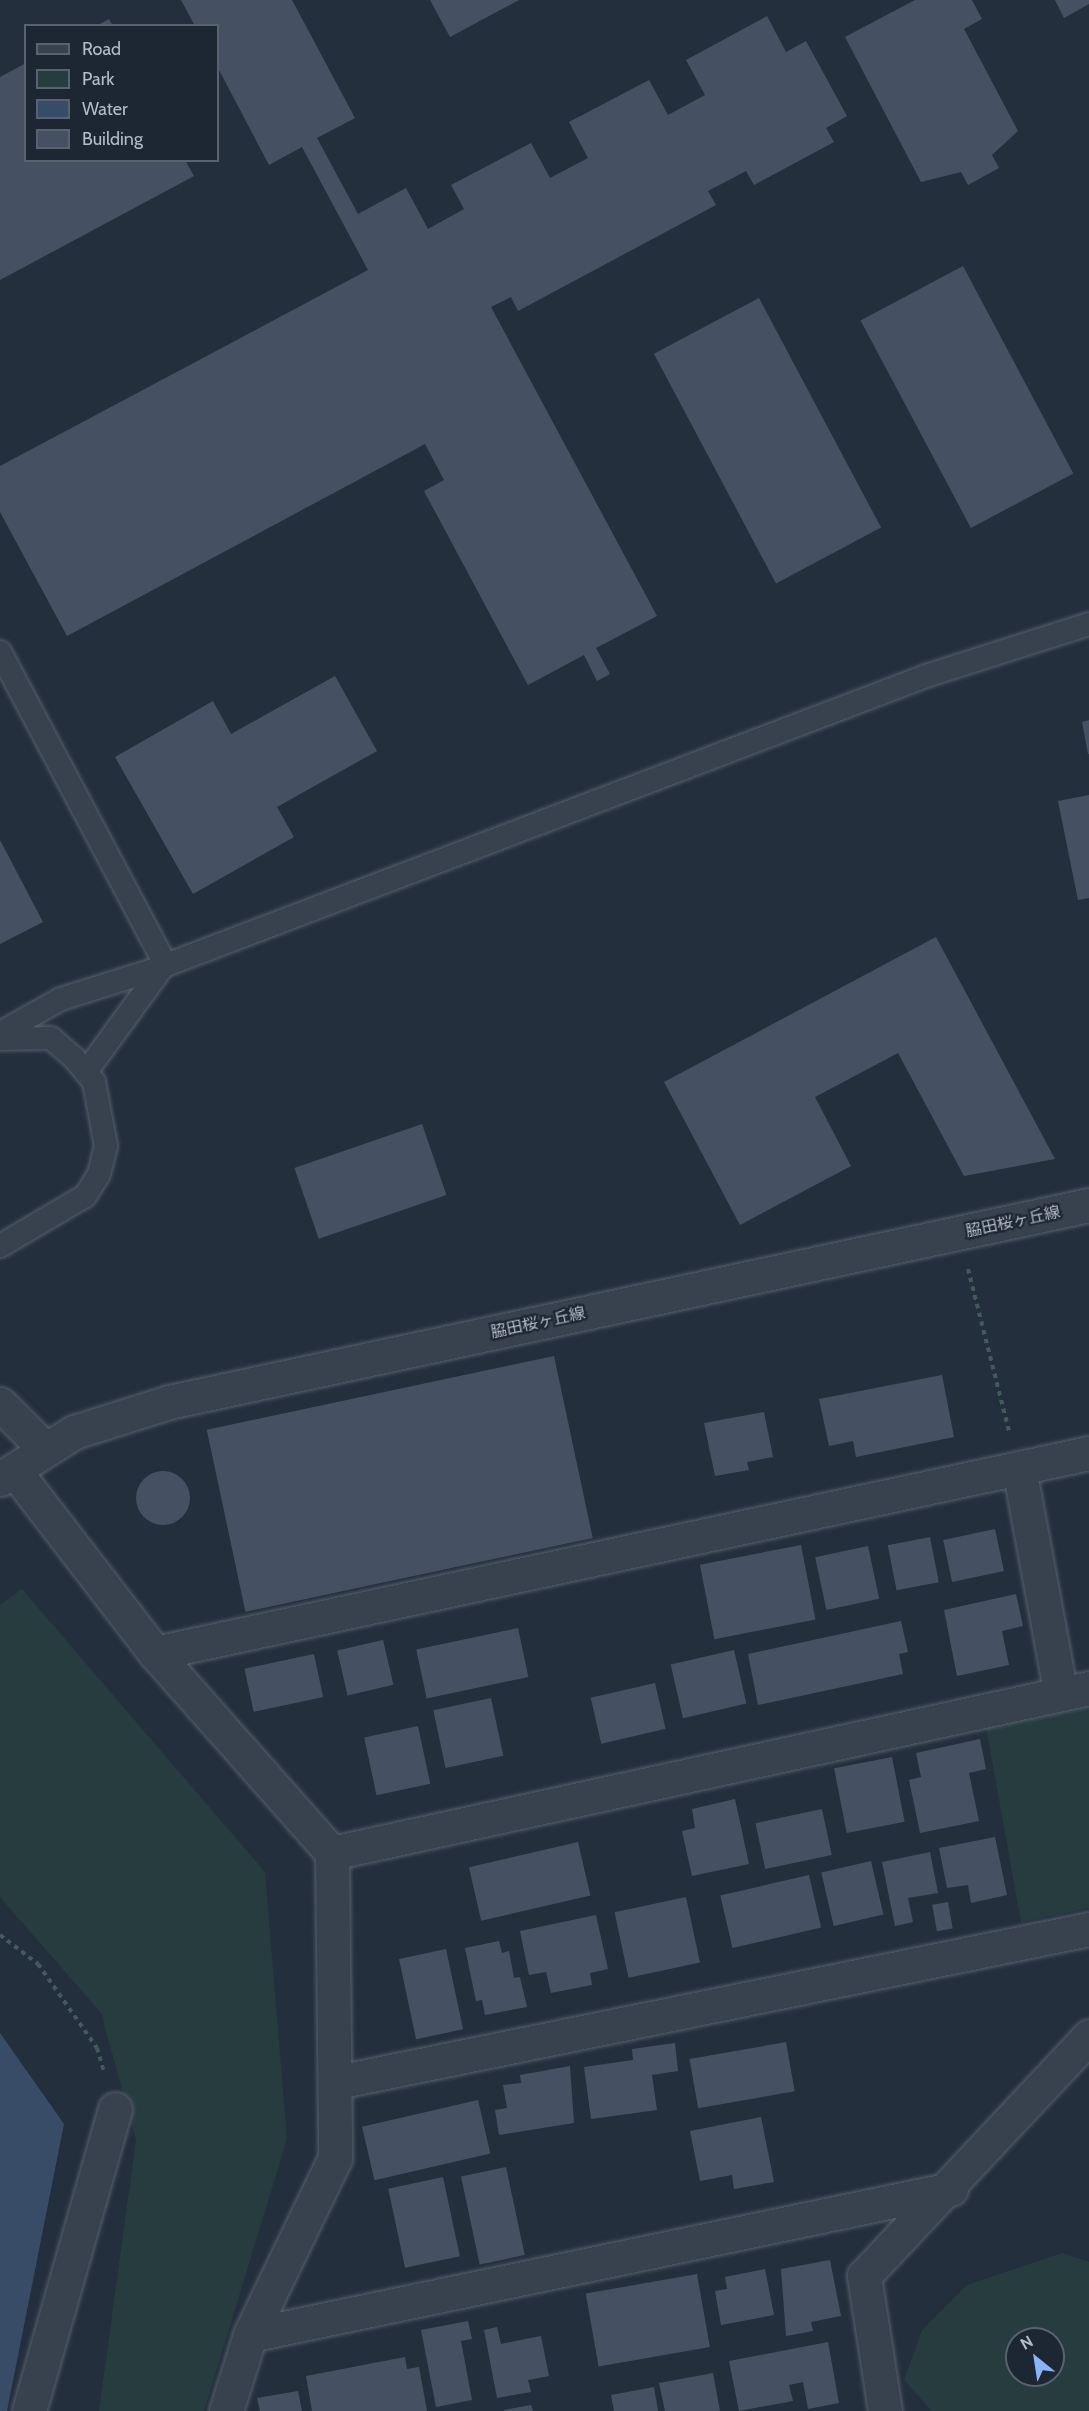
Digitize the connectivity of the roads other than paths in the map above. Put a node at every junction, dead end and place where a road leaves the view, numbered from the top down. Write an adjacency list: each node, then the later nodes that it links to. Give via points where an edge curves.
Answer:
1 (1089, 624): 3 (lane, via 926,676)
2 (0, 652): 3 (lane)
3 (165, 964): 4 (lane, via 61,999); 6 (lane)
4 (0, 1033)
5 (0, 1039): 6 (lane, via 51,1038)
6 (86, 1072): 8 (lane, via 103,1110 106,1146 99,1174 85,1196)
7 (1089, 1205): 10 (street, 脇田桜ヶ丘線, via 169,1402 74,1432)
8 (0, 1246)
9 (0, 1404): 10 (street)
10 (45, 1449): 13 (street, 脇田桜ヶ丘線)
11 (1089, 1453): 12 (street)
12 (1019, 1468): 14 (street); 15 (street)
13 (7, 1474): 14 (street)
14 (155, 1653): 16 (street)
15 (1075, 1691): 16 (street)
16 (332, 1853): 19 (street)
17 (1089, 1929): 19 (street)
18 (1089, 2036): 21 (street)
19 (337, 2082): 22 (street, via 335,2158)
20 (115, 2109): 23 (street)
21 (951, 2188): 22 (street); 25 (street, via 864,2276)
22 (250, 2335): 24 (street)
23 (29, 2411)
24 (226, 2411)
25 (885, 2411)

